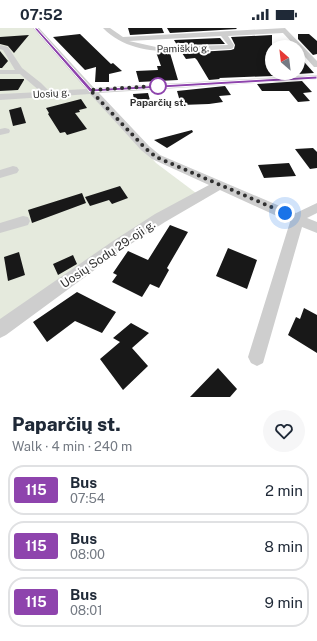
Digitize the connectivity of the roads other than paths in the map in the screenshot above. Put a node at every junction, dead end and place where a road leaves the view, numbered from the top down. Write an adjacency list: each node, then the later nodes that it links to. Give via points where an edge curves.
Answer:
1 (106, 28): 5 (street, Pamiškio g.)
2 (39, 29): 11 (street)
3 (283, 30): 4 (street, Pamiškio g.); 7 (street)
4 (223, 34): 5 (street, Pamiškio g.); 5 (street, Pamiškio g., via 231,47 156,49 133,45)
5 (121, 39)
6 (0, 47): 9 (street, via 6,48 10,59)
7 (317, 65)
8 (0, 72): 9 (street)
9 (22, 72): 12 (street)
10 (317, 77): 11 (street, Uosių g.)
11 (90, 90): 12 (street, Uosių g.); 16 (street, via 156,157)
12 (46, 93): 13 (street, Uosių g.)
13 (0, 96)
14 (14, 170): 15 (street)
15 (0, 174)
16 (219, 185): 18 (street); 22 (street, Uosių Sodų 29-oji g., via 118,245)
17 (317, 208): 18 (street)
18 (298, 219): 21 (street); 23 (street)
19 (23, 220): 20 (street)
20 (0, 228)
21 (317, 228)
22 (0, 329)
23 (257, 357)

